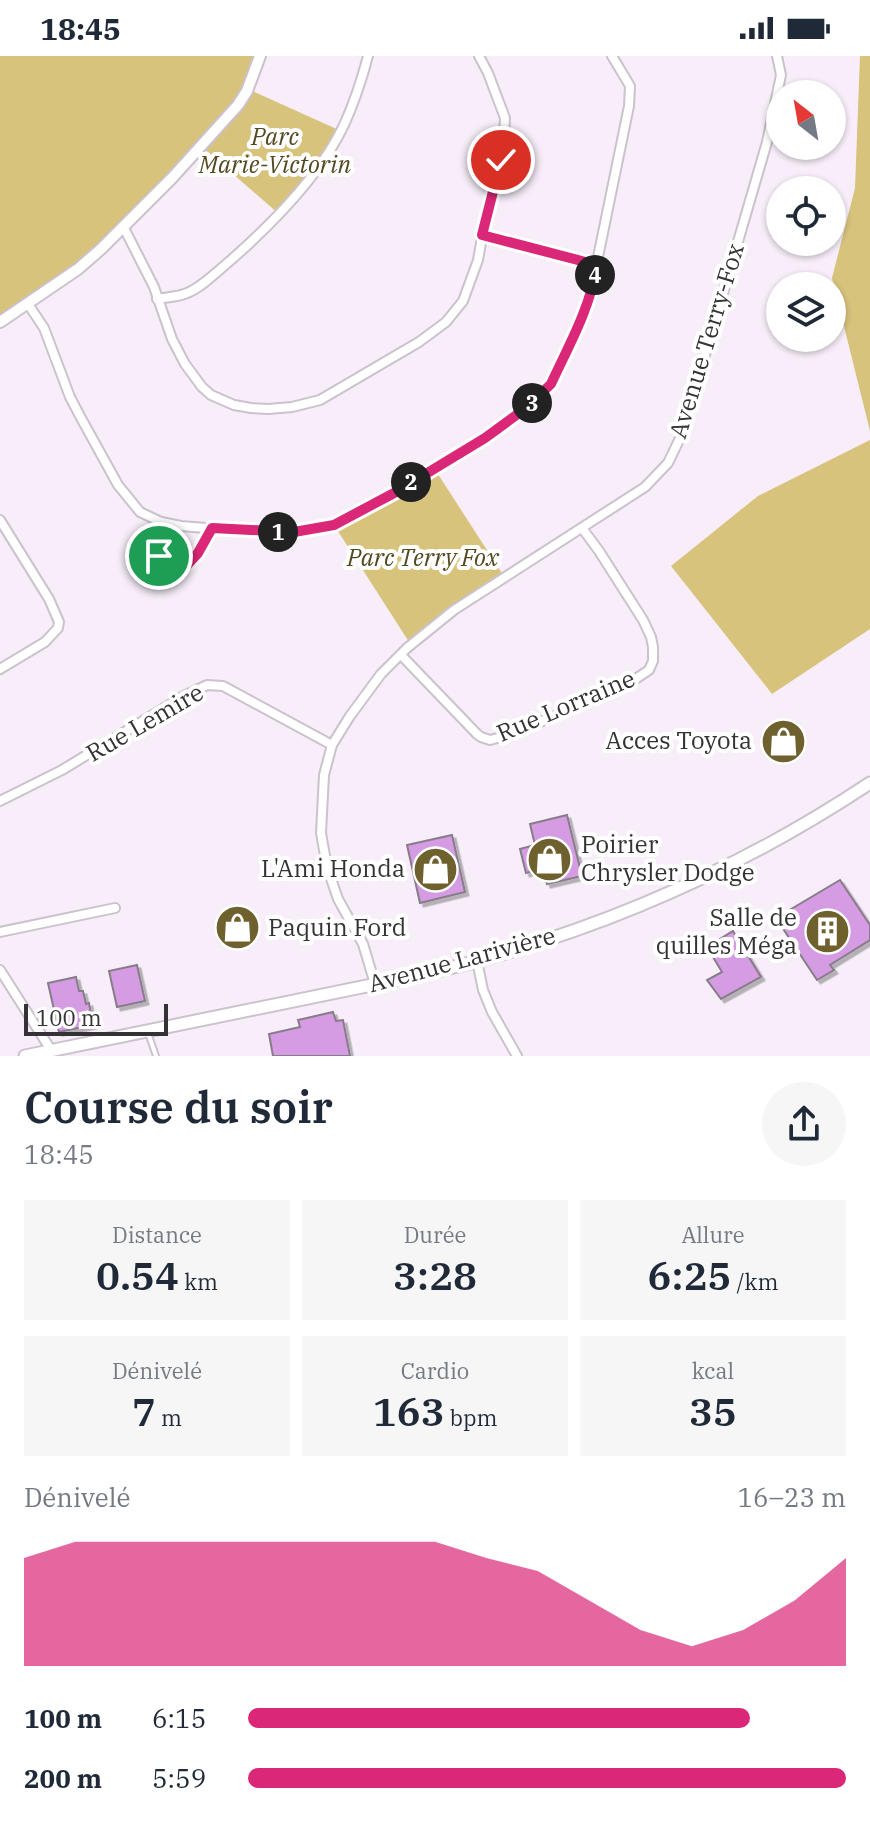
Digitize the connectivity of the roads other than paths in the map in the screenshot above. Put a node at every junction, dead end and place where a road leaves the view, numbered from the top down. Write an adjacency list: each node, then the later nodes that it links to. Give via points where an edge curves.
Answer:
1 (260, 56): 6 (street, via 238,105)
2 (368, 56): 9 (street, via 344,126 295,198 198,288)
3 (479, 56): 7 (street, via 505,118 503,153)
4 (612, 56): 8 (street, via 630,86 629,106)
5 (777, 56): 15 (street, Avenue Terry-Fox, via 781,75 767,142 682,434 668,463 645,487)
6 (123, 226): 9 (street); 10 (street, via 78,269)
7 (482, 235): 8 (street); 9 (street, via 463,301 446,322 355,381 305,405 251,408 211,395 185,364)
8 (597, 265): 14 (street, via 589,301 551,384 485,438 334,525 294,532)
9 (157, 299)
10 (28, 304): 11 (street); 13 (street, via 118,485 136,508)
11 (0, 322)
12 (0, 520): 17 (street, via 59,622 45,642)
13 (161, 522): 14 (street); 14 (street, via 153,528 154,549 173,567 191,563)
14 (212, 528)
15 (582, 528): 16 (street, Avenue Terry-Fox, via 454,610); 16 (street, Rue Lorraine, via 651,637 653,661 642,675 490,740 477,734)
16 (401, 655): 18 (street, Avenue Terry-Fox, via 381,674)
17 (0, 669)
18 (332, 745): 20 (street, Rue Lemire, via 223,686 207,685); 25 (street, Avenue Terry-Fox, via 324,775 321,833 327,867 363,944)
19 (870, 783): 23 (main road, Avenue Larivière, via 722,868 603,920)
20 (0, 801)
21 (115, 908): 22 (street)
22 (0, 932)
23 (477, 961): 25 (main road, Avenue Larivière); 30 (street, via 492,1012)
24 (0, 970): 27 (street)
25 (375, 984): 26 (main road, Avenue Larivière)
26 (148, 1030): 27 (main road, Avenue Larivière, via 83,1048); 29 (lane)
27 (51, 1050): 28 (main road, Avenue Larivière)
28 (25, 1056)
29 (156, 1056)
30 (517, 1056)

